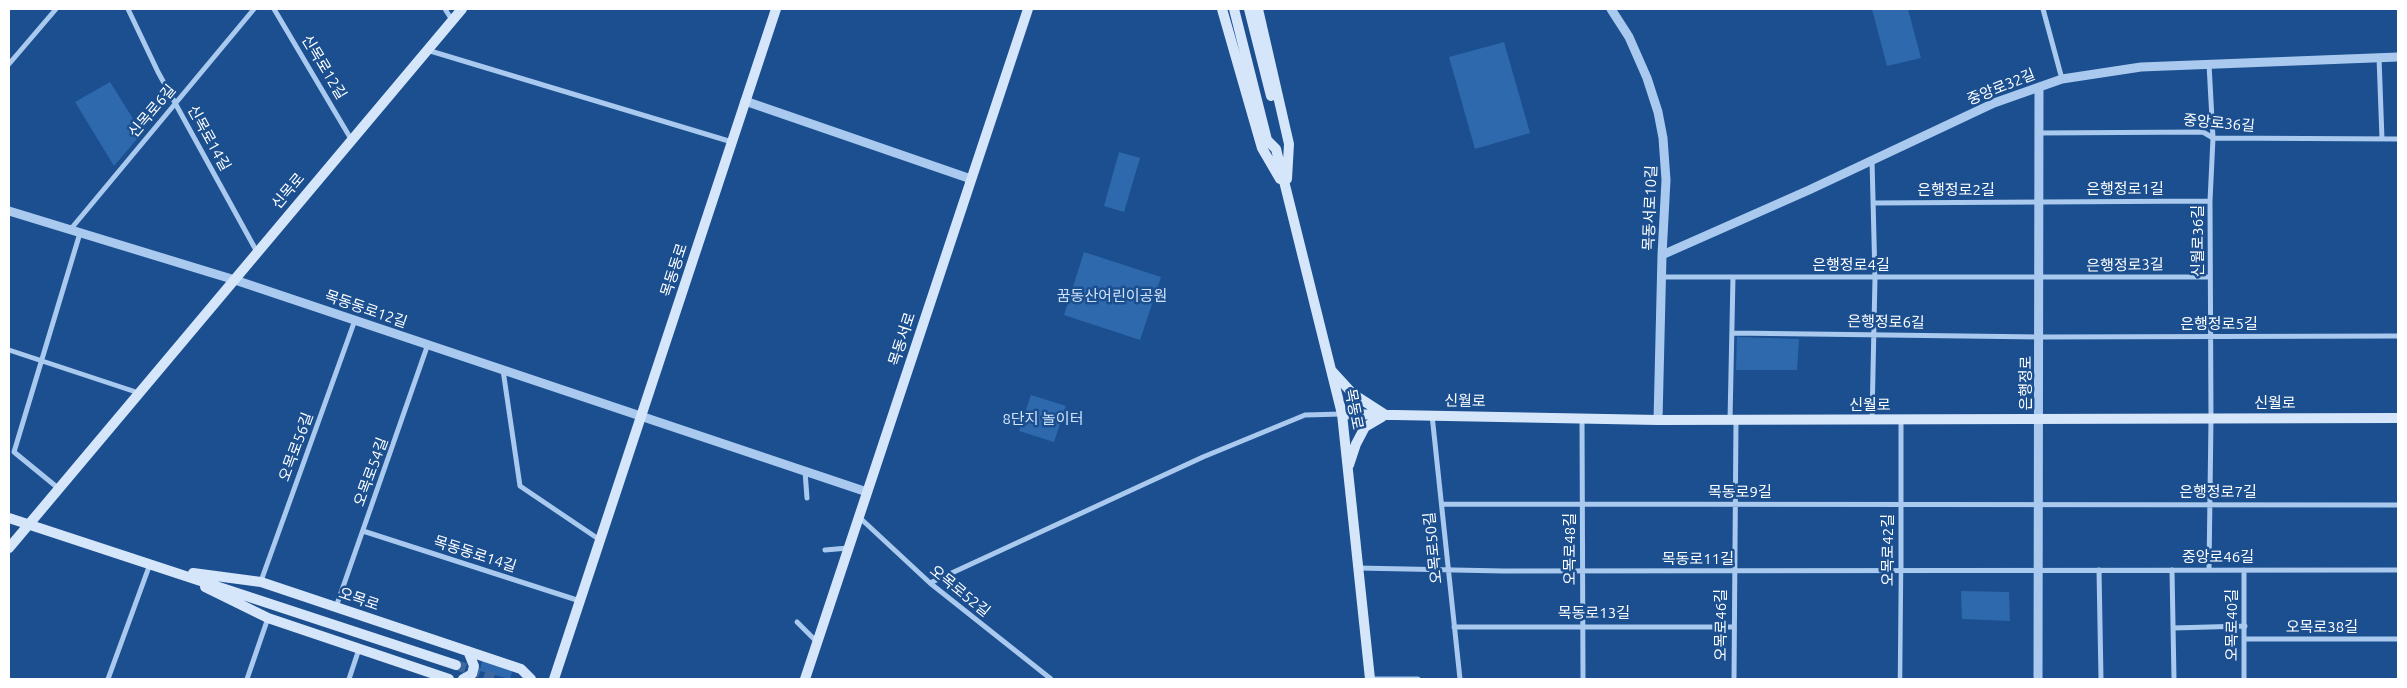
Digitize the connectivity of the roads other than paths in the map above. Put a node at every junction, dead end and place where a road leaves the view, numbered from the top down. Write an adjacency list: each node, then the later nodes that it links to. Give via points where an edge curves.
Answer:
1 (56, 9): 19 (street)
2 (128, 9): 24 (street, 신목로14길)
3 (254, 9): 24 (street, 신목로6길)
4 (274, 9): 27 (street, 신목로12길)
5 (445, 9): 15 (street)
6 (462, 9): 15 (main road, 신목로)
7 (776, 9): 23 (main road, 목동동로)
8 (1028, 9): 33 (main road, 목동서로)
9 (1222, 9): 34 (main road, via 1262,148)
10 (1234, 9): 31 (main road, 목동로, via 1267,140)
11 (1249, 9): 31 (main road, 목동로, via 1281,136)
12 (1258, 9): 34 (main road, via 1288,144)
13 (1611, 9): 42 (street, 목동서로10길, via 1629,37 1658,112 1666,180)
14 (2043, 9): 21 (street)
15 (452, 20): 16 (main road, 신목로)
16 (427, 50): 27 (main road, 신목로); 30 (street)
17 (2398, 56): 18 (street, 중앙로32길)
18 (2379, 57): 20 (street, 중앙로32길); 28 (street)
19 (9, 64)
20 (2209, 64): 21 (street, 중앙로32길, via 2141,67); 26 (street, 신월로36길)
21 (2062, 79): 22 (street, 중앙로32길)
22 (2039, 87): 25 (street, 은행정로); 32 (street, 중앙로32길, via 1994,103)
23 (745, 101): 30 (main road, 목동동로); 33 (street)
24 (175, 103): 39 (street, 신목로6길); 41 (street, 신목로14길)
25 (2038, 133): 26 (street, 중앙로36길, via 2203,132); 36 (street, 은행정로)
26 (2213, 138): 28 (street, 중앙로36길); 35 (street, 신월로36길)
27 (351, 139): 41 (main road, 신목로)
28 (2382, 139): 29 (street, 중앙로36길)
29 (2398, 139)
30 (732, 142): 64 (main road, 목동동로)
31 (1276, 150): 34 (main road, 목동로)
32 (1872, 160): 37 (street); 42 (street, 중앙로32길)
33 (971, 179): 76 (main road, 목동서로)
34 (1286, 190): 58 (main road, 목동로)
35 (2210, 201): 36 (street, 은행정로1길); 43 (street, 신월로36길)
36 (2040, 202): 37 (street, 은행정로2길); 47 (street, 은행정로)
37 (1873, 203): 46 (street)
38 (9, 211): 39 (street, 목동동로12길)
39 (70, 230): 40 (street, 목동동로12길)
40 (80, 233): 48 (street, 목동동로12길); 57 (street)
41 (257, 252): 48 (main road, 신목로)
42 (1662, 255): 44 (street, 목동서로10길)
43 (2210, 276): 47 (street, 은행정로3길); 54 (street, 신월로36길)
44 (1662, 277): 45 (street, 은행정로4길); 68 (street, 목동서로10길)
45 (1733, 277): 46 (street, 은행정로4길); 50 (street, 오목로46길)
46 (1875, 278): 47 (street, 은행정로4길); 51 (street)
47 (2040, 278): 53 (street, 은행정로)
48 (235, 280): 49 (street, 목동동로12길); 60 (main road, 신목로)
49 (355, 320): 55 (street, 목동동로12길); 106 (street, 오목로56길)
50 (1733, 333): 51 (street, 은행정로6길); 69 (street, 오목로46길)
51 (1874, 334): 53 (street, 은행정로6길); 70 (street)
52 (2398, 336): 54 (street, 은행정로5길)
53 (2040, 337): 54 (street, 은행정로5길); 72 (street, 은행정로)
54 (2211, 337): 67 (street, 신월로36길)
55 (428, 344): 59 (street, 목동동로12길); 88 (street, 오목로54길)
56 (9, 350): 57 (street)
57 (41, 361): 60 (street); 75 (street, via 14,452)
58 (1330, 368): 61 (main road, 목동로); 62 (main road, via 1355,395)
59 (503, 370): 64 (street, 목동동로12길); 89 (street, via 520,486)
60 (139, 393): 75 (main road, 신목로)
61 (1342, 414): 62 (main road, 신월로); 73 (main road, 목동로); 107 (street, via 1305,415 1203,457)
62 (1387, 415): 63 (main road, 신월로); 73 (main road, via 1366,427)
63 (1432, 415): 65 (main road, 신월로); 78 (street, 오목로50길)
64 (641, 416): 74 (street, 목동동로12길); 89 (main road, 목동동로)
65 (1582, 418): 68 (main road, 신월로); 79 (street, 오목로48길)
66 (2398, 418): 67 (main road, 신월로)
67 (2211, 419): 72 (main road, 신월로); 83 (street, 신월로36길)
68 (1658, 420): 69 (main road, 신월로)
69 (1733, 420): 70 (main road, 신월로); 80 (street, 오목로46길)
70 (1872, 420): 71 (main road, 신월로)
71 (1901, 420): 72 (main road, 신월로); 81 (street, 오목로42길)
72 (2040, 420): 82 (street, 은행정로)
73 (1348, 468): 94 (main road, 목동로)
74 (805, 471): 76 (street, 목동동로12길); 77 (street)
75 (58, 488): 87 (main road, 신목로)
76 (867, 492): 85 (main road, 목동서로)
77 (808, 498)
78 (1442, 504): 79 (street, 목동로9길); 96 (street, 오목로50길)
79 (1582, 505): 80 (street, 목동로9길); 103 (street, 오목로48길)
80 (1734, 505): 81 (street, 목동로9길); 104 (street, 오목로46길)
81 (1901, 505): 82 (street, 목동로9길); 105 (street, 오목로42길)
82 (2038, 505): 83 (street, 은행정로7길); 97 (street, 은행정로)
83 (2209, 505): 84 (street, 은행정로7길); 100 (street, 신월로36길)
84 (2398, 505)
85 (859, 517): 91 (main road, 목동서로); 107 (street, 오목로52길)
86 (9, 518): 87 (main road, 오목로)
87 (28, 524): 90 (main road, 신목로); 93 (main road, 오목로)
88 (363, 531): 108 (street, 목동동로14길); 109 (street, 오목로54길)
89 (600, 541): 108 (main road, 목동동로)
90 (9, 548)
91 (848, 548): 92 (street); 119 (main road, 목동서로)
92 (825, 550)
93 (150, 564): 95 (main road, 오목로); 123 (street)
94 (1358, 568): 96 (street, 목동로11길); 132 (main road, 목동로)
95 (170, 570): 106 (main road, 오목로); 110 (main road, 오목로); 122 (main road, 오목로)
96 (1448, 570): 103 (street, 목동로11길); 114 (street, 오목로50길)
97 (2038, 570): 98 (street, 중앙로46길); 105 (street, 목동로11길); 138 (street, 은행정로)
98 (2099, 570): 99 (street, 중앙로46길); 139 (street)
99 (2172, 570): 100 (street, 중앙로46길); 116 (street)
100 (2209, 570): 101 (street, 중앙로46길)
101 (2244, 570): 102 (street, 중앙로46길); 113 (street, 오목로40길)
102 (2398, 570)
103 (1582, 571): 104 (street, 목동로11길); 112 (street, 오목로48길)
104 (1734, 571): 105 (street, 목동로11길); 115 (street, 오목로46길)
105 (1901, 571): 137 (street, 오목로42길)
106 (261, 582): 109 (main road, 오목로)
107 (930, 583): 131 (street, 오목로52길)
108 (580, 601): 129 (main road, 목동동로)
109 (336, 607): 121 (main road, 오목로)
110 (268, 618): 120 (main road, 오목로); 124 (street)
111 (797, 622): 119 (street)
112 (1583, 626): 114 (street, 목동로13길); 115 (street, 목동로13길); 135 (street, 오목로48길)
113 (2245, 626): 116 (street); 117 (street, 오목로40길)
114 (1454, 627): 134 (street, 오목로50길)
115 (1734, 627): 136 (street, 오목로46길)
116 (2173, 628): 140 (street)
117 (2245, 639): 118 (street, 오목로38길); 141 (street, 오목로40길)
118 (2398, 639)
119 (817, 642): 130 (main road, 목동서로)
120 (359, 649): 125 (street); 126 (main road, 오목로)
121 (468, 651): 127 (main road, via 474,666 472,674); 128 (main road, 오목로, via 521,669)
122 (456, 665)
123 (108, 679)
124 (247, 679)
125 (349, 679)
126 (449, 679)
127 (463, 679)
128 (531, 679)
129 (554, 679)
130 (805, 679)
131 (1051, 679)
132 (1370, 679): 133 (street)
133 (1418, 679)
134 (1460, 679)
135 (1583, 679)
136 (1734, 679)
137 (1900, 679)
138 (2038, 679)
139 (2101, 679)
140 (2174, 679)
141 (2244, 679)

